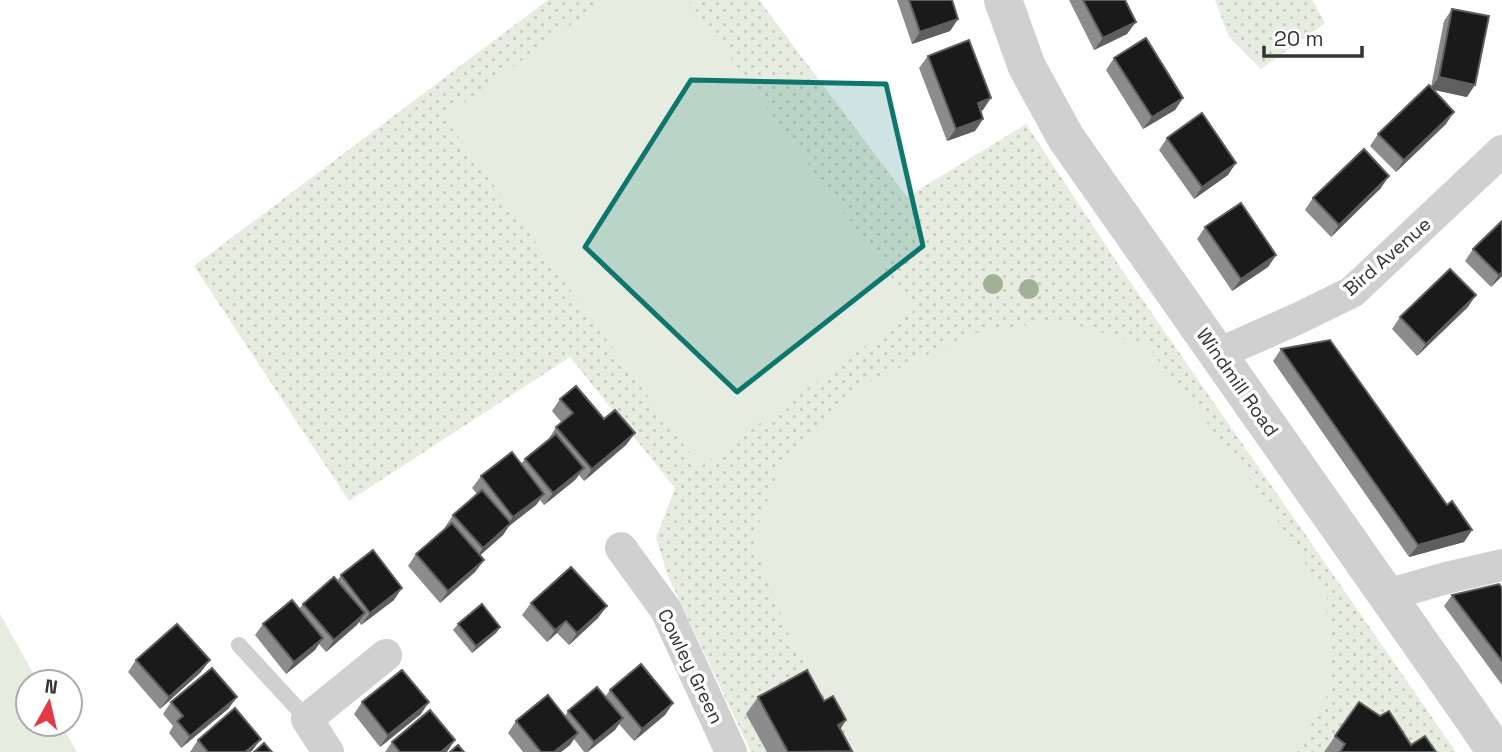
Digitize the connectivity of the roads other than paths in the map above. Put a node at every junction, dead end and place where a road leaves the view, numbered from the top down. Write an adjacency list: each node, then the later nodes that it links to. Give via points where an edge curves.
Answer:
1 (1003, 0): 3 (street, Windmill Road, via 1027,67 1066,138)
2 (1502, 151): 3 (street, Bird Avenue, via 1352,292)
3 (1218, 354): 6 (street, Windmill Road)
4 (621, 548): 11 (street, Cowley Green, via 666,610)
5 (1502, 565): 6 (street)
6 (1387, 595): 12 (street, Windmill Road)
7 (239, 645): 9 (lane)
8 (386, 654): 9 (street)
9 (307, 719): 10 (street)
10 (328, 752)
11 (731, 752)
12 (1496, 752)

